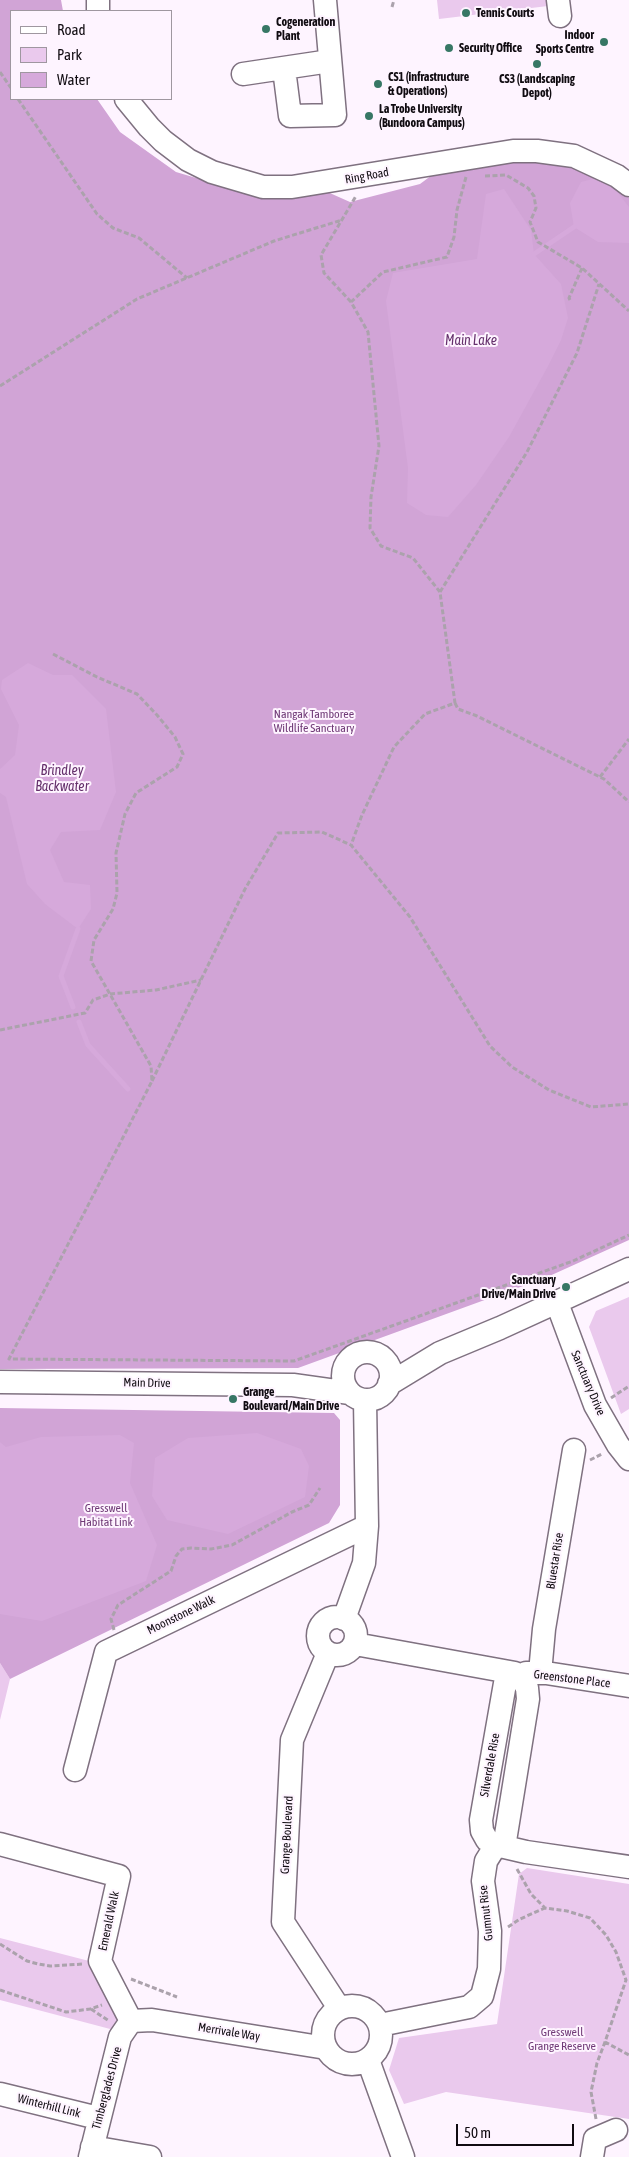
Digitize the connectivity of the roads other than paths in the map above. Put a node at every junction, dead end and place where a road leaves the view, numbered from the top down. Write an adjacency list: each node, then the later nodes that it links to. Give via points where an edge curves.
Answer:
1 (325, 0): 2 (street)
2 (330, 62): 3 (street); 3 (street, via 335,115 290,116)
3 (284, 69): 4 (street)
4 (243, 74)
5 (127, 100): 6 (street, Ring Road, via 148,128 188,160 212,172 263,187 292,187 513,151 574,156)
6 (629, 185)
7 (629, 1269): 8 (street)
8 (557, 1303): 9 (street); 16 (street, Sanctuary Drive, via 595,1405)
9 (440, 1353): 10 (street); 13 (street)
10 (381, 1357): 11 (street, via 375,1353 359,1353 347,1362); 13 (street, via 390,1369)
11 (344, 1369): 14 (street, Main Drive); 15 (street, via 344,1382)
12 (0, 1382): 14 (street, Main Drive)
13 (390, 1384): 15 (street, via 380,1396)
14 (293, 1385): 15 (street, Main Drive)
15 (358, 1396): 18 (street)
16 (623, 1452)
17 (573, 1455): 23 (street, Bluestar Rise, via 544,1629)
18 (367, 1526): 19 (street, via 364,1564); 25 (street, Moonstone Walk, via 106,1652)
19 (344, 1619): 20 (street, via 354,1627); 21 (street, via 328,1620 320,1630 320,1643)
20 (355, 1644): 21 (street, via 346,1653); 22 (street)
21 (328, 1653): 29 (street, Grange Boulevard, via 292,1740 283,1922)
22 (511, 1673): 23 (street, Greenstone Place); 27 (street, Silverdale Rise, via 481,1820 482,1831 488,1840)
23 (540, 1673): 24 (street, Greenstone Place)
24 (629, 1686)
25 (75, 1770)
26 (0, 1844): 30 (street, Emerald Walk, via 119,1876 97,1968)
27 (506, 1847): 28 (street); 31 (street, Gumnut Rise, via 486,1861 483,1881 490,1931 489,1969 482,1996 469,2007)
28 (629, 1867)
29 (339, 2008): 31 (street, via 364,2008 376,2017); 32 (street, via 324,2024)
30 (120, 2021): 32 (street, Merrivale Way, via 152,2020); 35 (street, Timberglades Drive, via 120,2037)
31 (380, 2025): 33 (street, via 380,2046)
32 (326, 2048): 33 (street, via 335,2059 344,2063 358,2064)
33 (368, 2060): 40 (street)
34 (0, 2094): 35 (street, Winterhill Link)
35 (98, 2118): 38 (street, Timberglades Drive)
36 (616, 2130): 37 (street)
37 (594, 2148)
38 (91, 2152): 39 (street)
39 (150, 2157)
40 (403, 2157)

